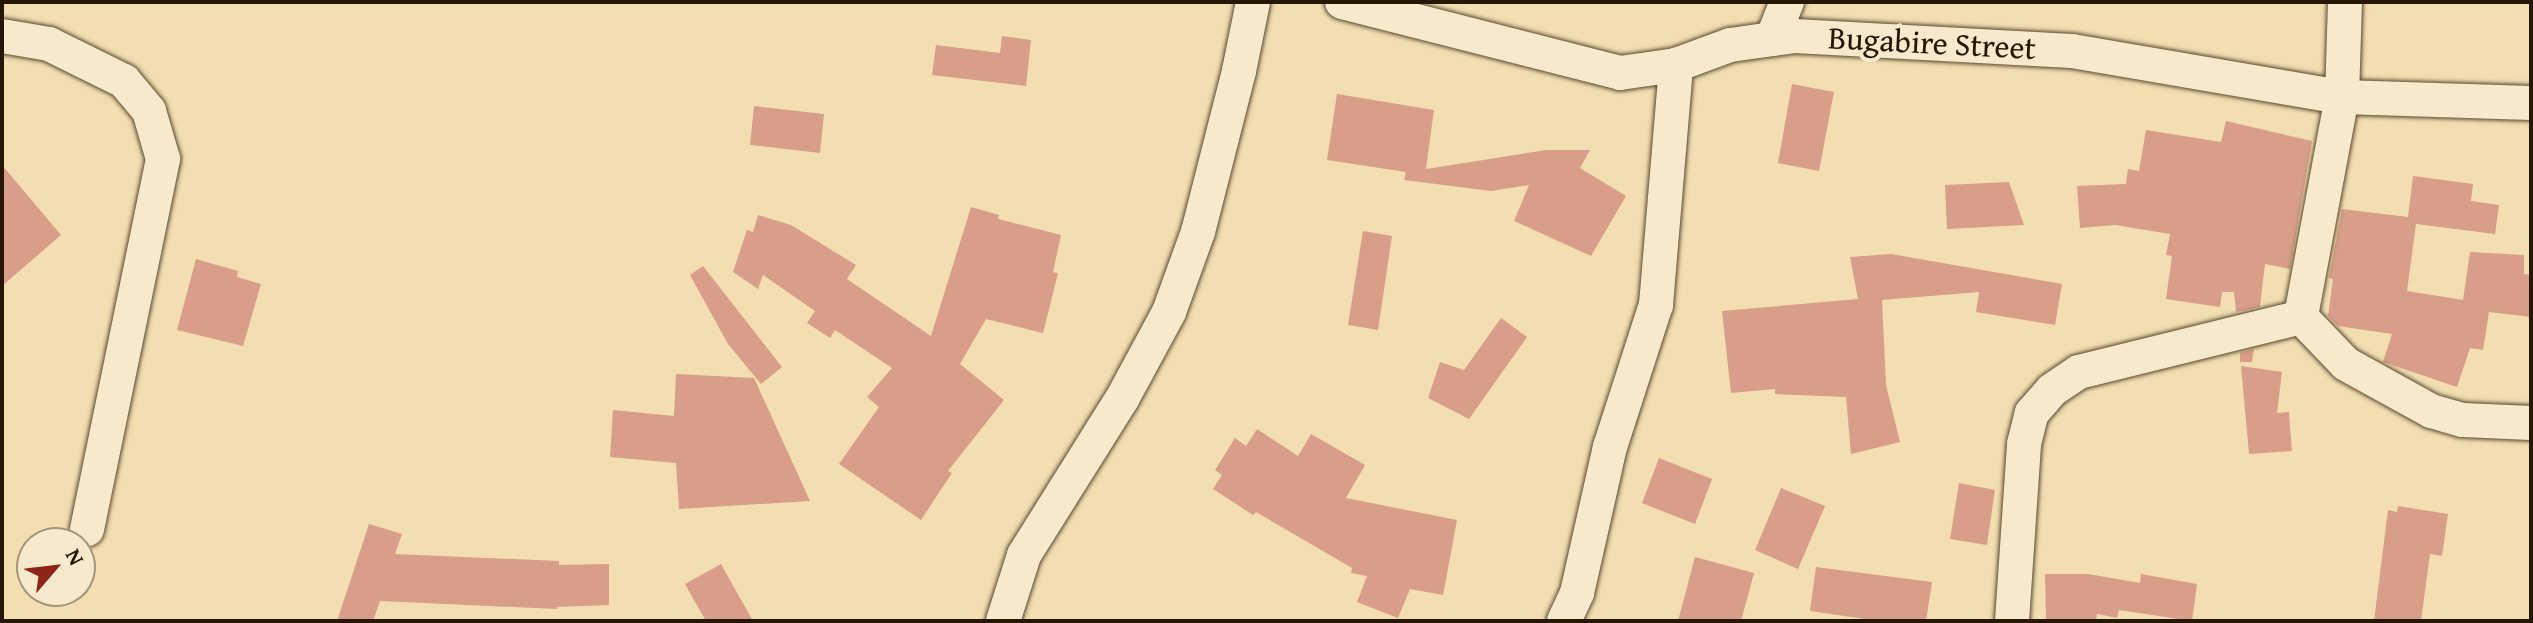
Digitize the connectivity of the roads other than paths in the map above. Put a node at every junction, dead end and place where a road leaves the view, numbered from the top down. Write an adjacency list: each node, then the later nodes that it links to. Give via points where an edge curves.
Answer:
1 (1223, 2): 7 (street)
2 (1253, 2): 7 (street)
3 (1342, 2): 9 (street, Bugabire Street, via 1620,73)
4 (1787, 2): 8 (street)
5 (2345, 2): 10 (street)
6 (2, 36): 14 (street, via 49,44 124,81 149,111 163,159)
7 (1246, 37): 15 (street, via 1198,232 1169,312 1122,399 1024,555)
8 (1772, 39): 9 (street, Bugabire Street, via 1730,45); 10 (street, Bugabire Street, via 2072,51)
9 (1676, 65): 16 (street, via 1656,305 1610,447 1577,593)
10 (2342, 97): 11 (street, Bugabire Street); 12 (street)
11 (2531, 103)
12 (2301, 317): 13 (street, via 2346,364 2431,411 2463,420); 17 (street, via 2079,372 2052,390 2032,413 2024,444)
13 (2531, 423)
14 (87, 527)
15 (1002, 621)
16 (1564, 621)
17 (2012, 621)

